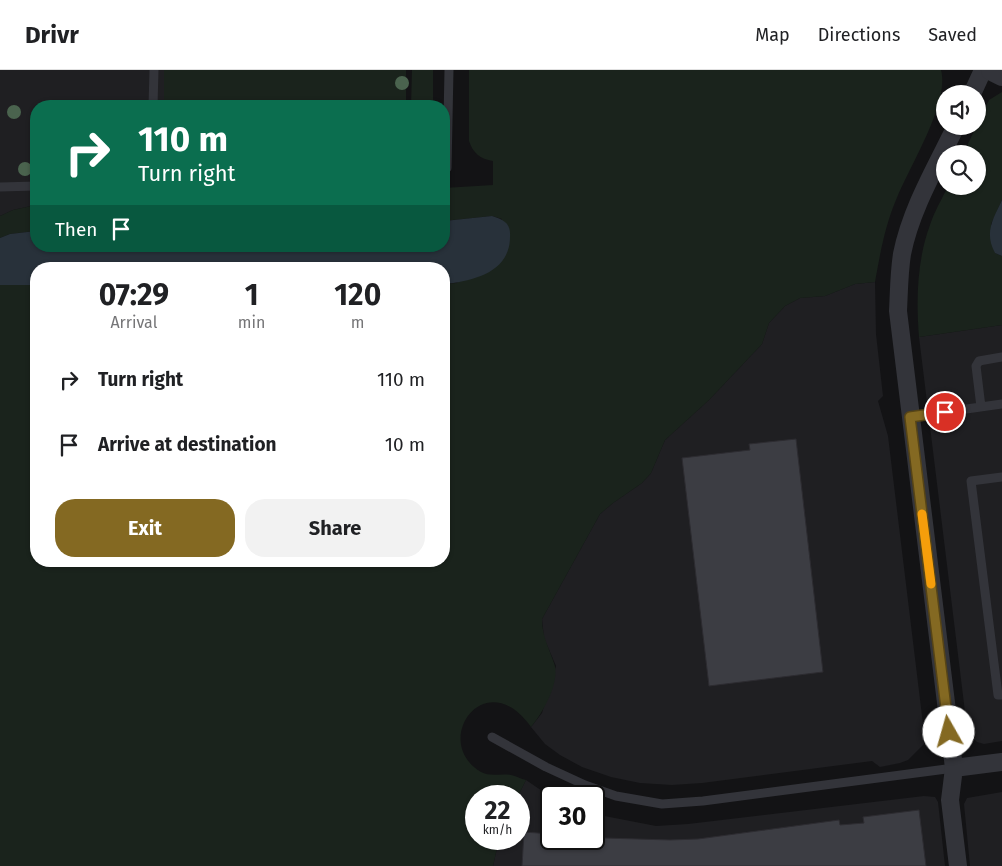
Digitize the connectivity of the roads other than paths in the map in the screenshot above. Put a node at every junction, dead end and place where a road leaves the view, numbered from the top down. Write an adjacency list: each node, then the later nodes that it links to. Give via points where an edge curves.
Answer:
1 (154, 70): 7 (lane)
2 (449, 70): 8 (lane)
3 (983, 70): 6 (street)
4 (992, 70): 5 (street)
5 (1002, 75)
6 (976, 85)
7 (153, 100)
8 (448, 100)
9 (952, 135): 15 (street, via 924,192 902,255 898,311)
10 (30, 186): 11 (lane)
11 (0, 187)
12 (1002, 357): 14 (lane, via 979,361 976,366)
13 (1002, 404): 14 (lane)
14 (980, 407): 15 (lane)
15 (910, 417): 20 (street)
16 (1002, 477): 17 (lane, via 971,481 998,695)
17 (1002, 695)
18 (492, 737): 20 (lane, via 585,785 616,796 662,804)
19 (1002, 762): 20 (street)
20 (954, 768): 21 (street, via 950,800)
21 (958, 866)

